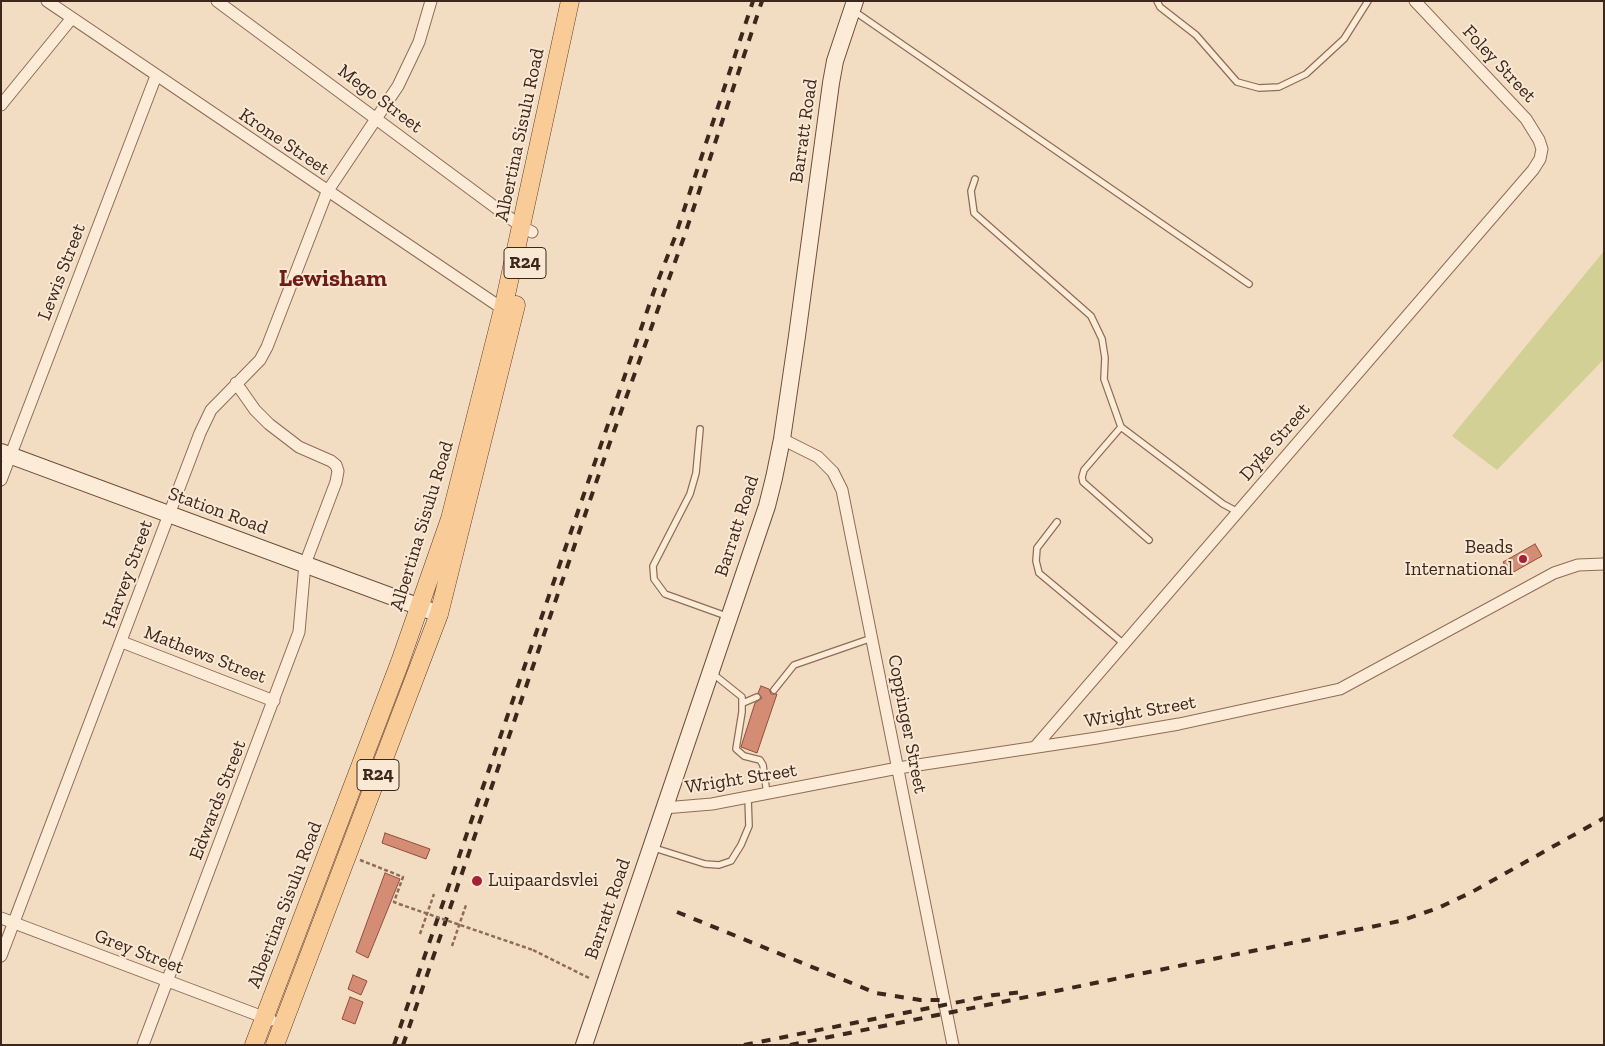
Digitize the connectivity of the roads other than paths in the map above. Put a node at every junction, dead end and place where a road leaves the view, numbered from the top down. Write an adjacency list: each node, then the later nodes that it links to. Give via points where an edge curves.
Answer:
1 (47, 1): 10 (street, Krone Street)
2 (217, 1): 13 (street, Mego Street)
3 (431, 1): 13 (street, Harvey Street, via 410,64)
4 (570, 1): 17 (main road, Albertina Sisulu Road / R24)
5 (582, 1): 17 (main road, Albertina Sisulu Road / R24)
6 (1157, 1): 7 (lane, via 1160,7 1196,35 1237,82 1259,88 1279,87 1306,74 1344,38)
7 (1368, 1)
8 (1415, 1): 14 (street, Foley Street, via 1526,119 1539,140 1542,149)
9 (853, 5): 18 (lane); 23 (main road, Barratt Road, via 831,83)
10 (72, 18): 11 (street, Krone Street); 12 (street)
11 (156, 76): 16 (street, Krone Street); 24 (street, Lewis Street)
12 (1, 105)
13 (375, 117): 16 (street, Harvey Street); 17 (street, Mego Street)
14 (1540, 159): 26 (street, Dyke Street)
15 (975, 178): 21 (lane, via 971,191 974,213 1091,316 1102,339 1104,379)
16 (327, 192): 19 (street, Krone Street); 20 (street, Harvey Street, via 267,347 260,360)
17 (527, 229): 19 (main road, Albertina Sisulu Road / R24); 33 (main road, Albertina Sisulu Road / R24, via 512,324)
18 (1249, 284)
19 (503, 309): 32 (main road, Albertina Sisulu Road / R24, via 450,519)
20 (236, 383): 27 (street, Harvey Street, via 211,410); 30 (street, Edwards Street, via 255,410 282,435 336,465 336,482)
21 (1121, 427): 26 (lane); 29 (lane, via 1084,470 1082,477)
22 (700, 429): 34 (lane, via 696,473 690,494 653,566 654,580 665,594)
23 (782, 439): 34 (main road, Barratt Road, via 767,506); 35 (street, Coppinger Street, via 818,457 839,483)
24 (6, 454): 25 (street, Lewis Street); 27 (main road, Station Road)
25 (1, 480)
26 (1238, 512): 37 (street, Dyke Street)
27 (169, 514): 30 (main road, Station Road); 36 (street, Harvey Street)
28 (1057, 522): 37 (lane, via 1037,548 1039,573)
29 (1149, 540)
30 (305, 564): 32 (main road, Station Road); 41 (street, Edwards Street, via 299,632)
31 (1598, 564): 43 (street, Wright Street, via 1568,567 1554,573 1340,689 1179,724)
32 (420, 607): 33 (main road, Station Road); 48 (main road, Albertina Sisulu Road / R24)
33 (439, 614): 49 (main road, Albertina Sisulu Road / R24)
34 (728, 617): 38 (main road, Barratt Road)
35 (872, 638): 39 (lane, via 794,665); 44 (street, Coppinger Street)
36 (122, 642): 41 (street, Mathews Street); 52 (street, Harvey Street)
37 (1124, 644): 43 (street, Dyke Street)
38 (711, 672): 42 (lane, via 738,692); 47 (main road, Barratt Road)
39 (774, 690)
40 (757, 698): 42 (lane)
41 (274, 700): 54 (street, Edwards Street)
42 (743, 703): 45 (lane, via 736,749 744,756 760,760)
43 (1035, 747): 44 (street, Wright Street)
44 (898, 768): 45 (street, Wright Street); 61 (street, Coppinger Street)
45 (767, 794): 46 (street, Wright Street)
46 (748, 798): 47 (street, Wright Street); 50 (lane, via 749,826 731,860 719,865 705,864)
47 (664, 808): 50 (main road, Barratt Road)
48 (337, 827): 49 (main road); 55 (main road, Albertina Sisulu Road / R24)
49 (356, 835): 56 (main road, Albertina Sisulu Road / R24)
50 (651, 847): 60 (main road, Barratt Road)
51 (1, 918): 52 (street, Grey Street)
52 (14, 923): 53 (street, Harvey Street); 54 (street, Grey Street)
53 (1, 956)
54 (168, 981): 55 (street, Grey Street); 57 (street, Edwards Street)
55 (265, 1017): 56 (street, Grey Street); 58 (main road, Albertina Sisulu Road / R24)
56 (284, 1025): 59 (main road, Albertina Sisulu Road / R24)
57 (143, 1045)
58 (254, 1045)
59 (275, 1045)
60 (584, 1045)
61 (953, 1045)

